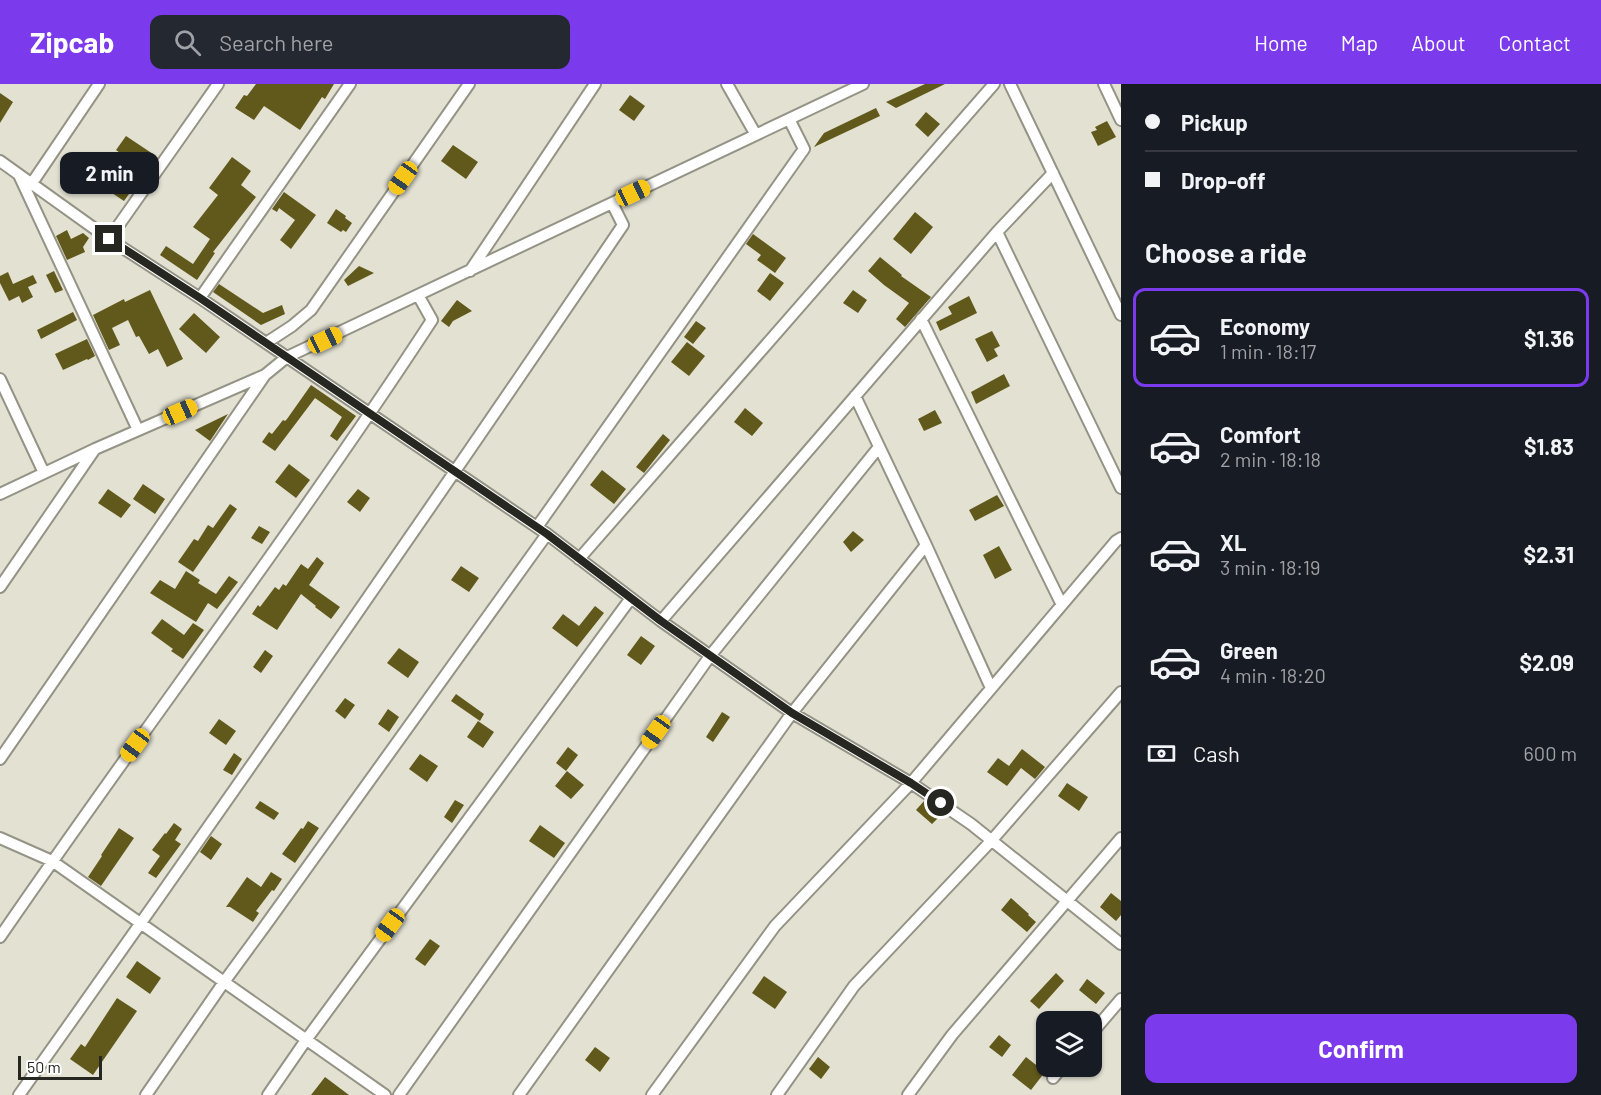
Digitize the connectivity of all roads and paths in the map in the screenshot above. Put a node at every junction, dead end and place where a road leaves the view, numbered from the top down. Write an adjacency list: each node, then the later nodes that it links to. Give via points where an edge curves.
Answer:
1 (99, 84): 17 (street)
2 (218, 84): 20 (street)
3 (350, 84): 23 (street)
4 (469, 84): 26 (street, via 311,309)
5 (595, 84): 21 (street)
6 (727, 84): 13 (street)
7 (863, 84): 11 (street)
8 (994, 84): 43 (street)
9 (1010, 84): 15 (street)
10 (1104, 84): 12 (street)
11 (789, 119): 13 (street); 39 (street, via 804,149)
12 (1121, 120)
13 (756, 135): 18 (street)
14 (0, 161): 16 (street)
15 (1053, 173): 19 (street); 24 (street)
16 (18, 174): 17 (street); 32 (street)
17 (32, 183): 20 (street)
18 (612, 203): 21 (street); 35 (street, via 622,225)
19 (997, 232): 25 (street); 37 (street)
20 (109, 239): 23 (street)
21 (469, 271): 22 (street)
22 (418, 295): 27 (street); 31 (street, via 432,320)
23 (200, 298): 26 (street)
24 (1121, 315)
25 (921, 319): 30 (street); 46 (street)
26 (266, 343): 27 (street)
27 (288, 357): 28 (street); 31 (street)
28 (265, 375): 32 (street); 52 (street)
29 (0, 379): 36 (street)
30 (855, 396): 33 (street); 47 (street)
31 (371, 414): 35 (street); 57 (street)
32 (138, 430): 34 (street)
33 (879, 447): 42 (street); 48 (street)
34 (95, 449): 36 (street); 44 (street)
35 (455, 472): 39 (street); 59 (street)
36 (44, 473): 38 (street)
37 (1121, 488)
38 (0, 494)
39 (537, 527): 40 (street)
40 (547, 534): 43 (street); 62 (street)
41 (1121, 538): 46 (street)
42 (926, 545): 49 (street); 51 (street)
43 (579, 559): 45 (street)
44 (0, 587)
45 (630, 598): 47 (street); 65 (street)
46 (1062, 605): 49 (street)
47 (661, 621): 48 (street)
48 (710, 656): 51 (street); 70 (street)
49 (991, 688): 53 (street)
50 (1121, 692): 56 (street)
51 (792, 713): 53 (street); 71 (street)
52 (0, 759)
53 (911, 783): 56 (street); 72 (street, via 775,926)
54 (0, 838): 57 (street)
55 (1121, 838): 58 (street)
56 (992, 840): 58 (street); 73 (street, via 854,986)
57 (52, 861): 59 (street); 60 (street)
58 (1067, 901): 61 (street); 74 (street, via 952,1035)
59 (141, 924): 62 (street); 66 (street)
60 (0, 937)
61 (1121, 944)
62 (224, 982): 65 (street); 67 (street)
63 (1121, 999): 64 (street)
64 (1102, 1021)
65 (306, 1040): 68 (street); 69 (street)
66 (19, 1095)
67 (146, 1095)
68 (268, 1095)
69 (385, 1095)
70 (399, 1095)
71 (519, 1095)
72 (652, 1095)
73 (777, 1095)
74 (908, 1095)

